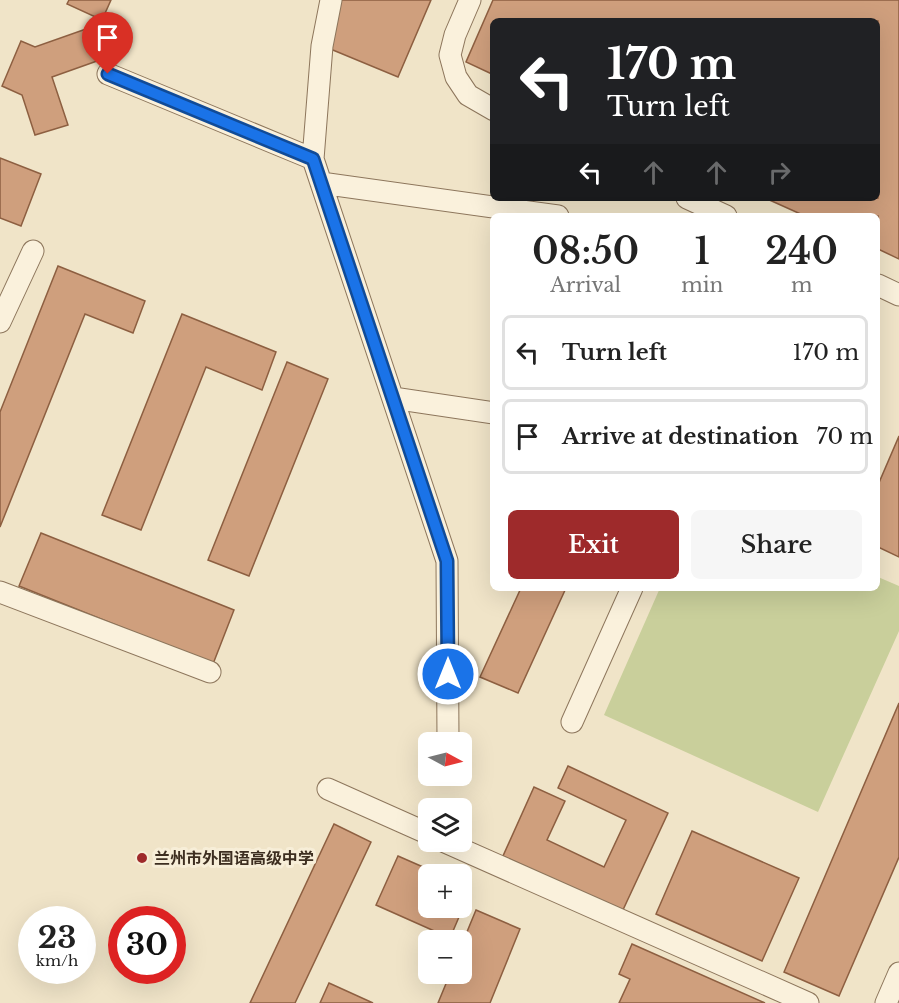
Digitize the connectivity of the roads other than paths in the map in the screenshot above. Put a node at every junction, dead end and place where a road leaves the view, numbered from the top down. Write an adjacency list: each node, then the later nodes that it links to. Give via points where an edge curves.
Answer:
1 (331, 0): 5 (street, via 322,46)
2 (470, 0): 4 (street, via 450,55 456,77 468,95)
3 (108, 74): 5 (street)
4 (490, 108)
5 (313, 159): 6 (street)
6 (321, 183): 8 (street); 14 (street)
7 (694, 201): 9 (street)
8 (536, 213)
9 (720, 213)
10 (33, 251): 13 (street)
11 (880, 286): 12 (street)
12 (899, 295)
13 (0, 322)
14 (393, 398): 15 (street); 20 (street, via 447,561)
15 (490, 412)
16 (631, 591): 19 (street)
17 (0, 592): 18 (street)
18 (210, 672)
19 (572, 722)
20 (448, 732)
21 (328, 789): 22 (street)
22 (418, 829)
23 (468, 852): 25 (street)
24 (899, 974): 26 (street)
25 (808, 1003)
26 (886, 1003)

